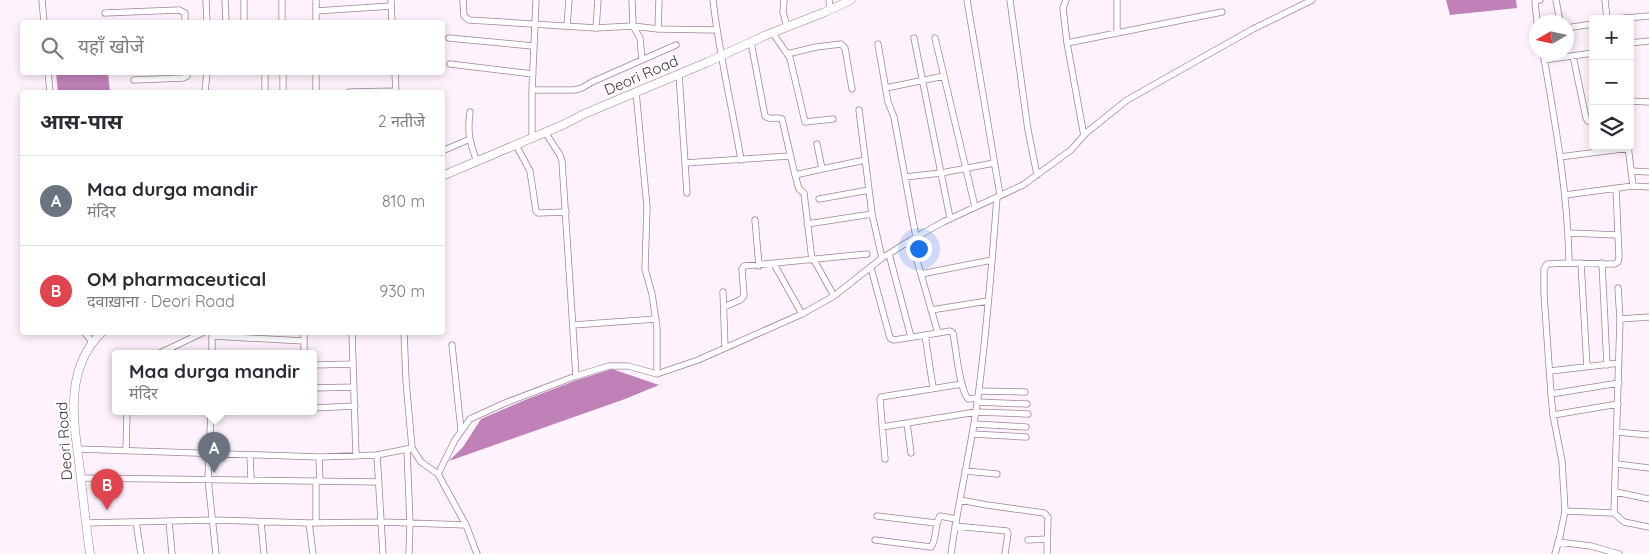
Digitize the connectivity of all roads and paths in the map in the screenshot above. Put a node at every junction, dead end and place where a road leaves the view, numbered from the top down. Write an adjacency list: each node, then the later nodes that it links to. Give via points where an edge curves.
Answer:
1 (42, 0): 36 (street)
2 (206, 0): 38 (street)
3 (225, 0): 39 (street)
4 (244, 0): 40 (street)
5 (282, 0): 41 (street)
6 (316, 0): 27 (street)
7 (463, 0): 44 (street, via 464,16 468,20)
8 (536, 0): 44 (street)
9 (569, 0): 46 (street)
10 (598, 0): 50 (street)
11 (632, 0): 47 (street)
12 (659, 0): 51 (street)
13 (713, 0): 52 (street)
14 (784, 0): 48 (street)
15 (829, 0): 28 (street)
16 (851, 0): 28 (street, Deori Road)
17 (967, 0): 116 (street)
18 (1010, 0): 123 (street)
19 (1066, 0): 60 (street, via 1063,8)
20 (1118, 0): 54 (street)
21 (1312, 0): 102 (street, via 1127,100)
22 (1540, 0): 31 (street, via 1535,2)
23 (1556, 0): 32 (street)
24 (1605, 0): 33 (street)
25 (364, 3): 26 (street); 27 (street)
26 (391, 3): 43 (street)
27 (316, 10): 42 (street)
28 (830, 10): 48 (street, Deori Road)
29 (1222, 12): 54 (street)
30 (105, 13): 37 (street, via 179,10 185,13)
31 (1537, 15)
32 (1559, 15)
33 (1607, 15)
34 (1649, 16): 35 (street)
35 (1634, 17)
36 (44, 20)
37 (185, 20)
38 (207, 20)
39 (226, 20)
40 (244, 20)
41 (282, 20)
42 (316, 20)
43 (392, 20)
44 (534, 24): 46 (street); 63 (street)
45 (1589, 25): 49 (street)
46 (567, 26): 50 (street)
47 (633, 26): 50 (street); 51 (street); 69 (street, via 640,38)
48 (787, 27): 53 (street, Deori Road)
49 (1574, 27)
50 (596, 28)
51 (658, 29): 52 (street)
52 (716, 30): 67 (street)
53 (772, 32): 59 (street, Deori Road); 65 (street)
54 (1117, 33): 60 (street)
55 (450, 38): 63 (street)
56 (914, 38): 84 (street)
57 (935, 38): 82 (street)
58 (1649, 41): 61 (street)
59 (751, 42): 67 (street, Deori Road); 110 (street, via 765,116 782,119)
60 (1067, 43): 102 (street)
61 (1634, 43)
62 (878, 44): 85 (street)
63 (533, 46): 73 (street)
64 (676, 46): 69 (street)
65 (787, 54): 86 (street, via 841,44 845,48); 99 (street, via 804,122)
66 (1589, 54): 68 (street)
67 (722, 55): 74 (street, Deori Road); 112 (street)
68 (1574, 56)
69 (642, 60): 93 (street, via 580,89)
70 (1544, 60): 111 (street)
71 (1574, 60): 100 (street)
72 (450, 64): 73 (street)
73 (533, 74): 93 (street)
74 (679, 74): 94 (street, Deori Road); 115 (street)
75 (48, 75): 87 (street)
76 (187, 75): 83 (street, via 183,78)
77 (207, 75): 88 (street)
78 (264, 75): 89 (street)
79 (283, 75): 90 (street)
80 (316, 75): 91 (street)
81 (395, 75): 92 (street)
82 (944, 76): 84 (street); 117 (street)
83 (134, 80)
84 (922, 81): 85 (street); 121 (street)
85 (886, 88): 125 (street)
86 (852, 89)
87 (50, 90)
88 (205, 90)
89 (265, 90)
90 (283, 90)
91 (316, 90)
92 (396, 90)
93 (532, 90): 103 (street)
94 (636, 92): 101 (street, Deori Road); 163 (street, via 647,208 645,269)
95 (1634, 101): 96 (street)
96 (1649, 102)
97 (859, 110): 113 (street)
98 (470, 112): 104 (street)
99 (833, 119)
100 (1589, 121)
101 (545, 132): 103 (street, Deori Road); 135 (street, via 562,161)
102 (1084, 136): 123 (street)
103 (532, 137): 106 (street, Deori Road)
104 (470, 139): 107 (street); 114 (street)
105 (817, 144): 118 (street)
106 (516, 145): 114 (street, Deori Road); 135 (street, via 530,171 536,212)
107 (445, 150)
108 (1610, 150): 111 (street)
109 (1629, 150): 119 (street)
110 (790, 156): 112 (street); 124 (street)
111 (1560, 158): 131 (street)
112 (741, 160): 115 (street)
113 (865, 160): 118 (street); 129 (street)
114 (477, 162): 122 (street, Deori Road)
115 (685, 163): 130 (street)
116 (994, 163): 117 (street); 132 (street)
117 (966, 168): 121 (street); 134 (street)
118 (822, 169): 124 (street)
119 (1631, 171): 120 (street); 126 (street)
120 (1649, 172)
121 (940, 173): 125 (street); 137 (street)
122 (445, 175)
123 (1037, 175): 132 (street)
124 (795, 176): 139 (street, via 804,193)
125 (905, 177): 142 (street)
126 (1633, 186): 127 (street); 128 (street)
127 (1649, 187)
128 (1616, 188): 131 (street); 141 (street)
129 (869, 190): 133 (street); 136 (street)
130 (687, 193)
131 (1565, 195): 140 (street)
132 (998, 196): 134 (street); 147 (street)
133 (819, 199)
134 (975, 207): 137 (street)
135 (566, 212): 165 (street)
136 (872, 214): 139 (street); 145 (street)
137 (950, 218): 142 (street)
138 (755, 220): 152 (street)
139 (807, 224): 146 (street)
140 (1569, 233): 141 (street); 148 (street)
141 (1618, 234): 150 (street, via 1618,262)
142 (913, 239): 144 (street); 154 (street)
143 (867, 254): 146 (street)
144 (889, 254): 145 (street); 177 (street)
145 (882, 258): 153 (street)
146 (813, 260): 151 (street); 157 (street)
147 (992, 260): 154 (street); 158 (street)
148 (1569, 263): 149 (street); 191 (street, via 1548,264 1544,269)
149 (1581, 263): 150 (street); 190 (street)
150 (1602, 263): 188 (street)
151 (774, 264): 152 (street); 161 (street)
152 (760, 266): 159 (street, via 742,267 744,296)
153 (870, 268): 157 (street); 177 (street, via 889,336 894,340)
154 (921, 274): 160 (street)
155 (1618, 288): 164 (street)
156 (723, 292): 159 (street)
157 (834, 296): 161 (street)
158 (988, 301): 160 (street); 201 (street)
159 (724, 307): 182 (street)
160 (931, 310): 166 (street)
161 (802, 314): 182 (street)
162 (1649, 317): 164 (street)
163 (656, 319): 165 (street); 192 (street)
164 (1620, 319): 186 (street)
165 (573, 325): 193 (street)
166 (938, 333): 176 (street); 195 (street, via 953,333)
167 (87, 335): 180 (street)
168 (99, 335): 180 (street, Deori Road)
169 (198, 335): 183 (street)
170 (212, 335): 184 (street)
171 (222, 335): 178 (street)
172 (272, 335): 178 (street)
173 (304, 335): 179 (street)
174 (352, 335): 187 (street)
175 (404, 335): 220 (street)
176 (925, 335): 177 (street); 198 (street)
177 (911, 337)
178 (272, 340): 179 (street)
179 (304, 341): 185 (street)
180 (93, 342): 221 (street, Deori Road, via 78,374 75,390 73,406)
181 (452, 345): 215 (street)
182 (725, 348): 192 (street)
183 (166, 350)
184 (212, 350)
185 (304, 350)
186 (1619, 363): 188 (street); 194 (street)
187 (354, 364): 189 (street); 196 (street)
188 (1607, 365): 190 (street)
189 (317, 366)
190 (1587, 367): 191 (street)
191 (1550, 371): 200 (street)
192 (657, 374): 193 (street, via 618,365)
193 (576, 376): 215 (street, via 470,419)
194 (1619, 383): 200 (street); 203 (street)
195 (962, 384): 198 (street); 201 (street, via 966,398)
196 (354, 387): 197 (street); 204 (street)
197 (317, 388)
198 (933, 388): 214 (street, via 880,398)
199 (1025, 392): 201 (street)
200 (1551, 394): 210 (street)
201 (978, 397): 202 (street); 206 (street)
202 (1028, 404)
203 (1618, 404): 210 (street); 216 (street)
204 (354, 406): 205 (street); 227 (street)
205 (317, 408)
206 (976, 412): 207 (street); 211 (street); 212 (street)
207 (1028, 414)
208 (127, 415): 222 (street)
209 (211, 415): 223 (street)
210 (1553, 416): 243 (street, via 1562,461)
211 (907, 423): 214 (street); 224 (street)
212 (974, 424): 213 (street); 217 (street)
213 (1026, 427)
214 (882, 428): 229 (street)
215 (462, 430): 233 (street)
216 (1618, 432): 218 (street); 230 (street)
217 (972, 434): 219 (street); 232 (street)
218 (1649, 435)
219 (1026, 437)
220 (409, 449): 226 (street); 233 (street); 255 (street)
221 (78, 450): 222 (street); 235 (street, Deori Road)
222 (126, 450): 223 (street)
223 (208, 453): 225 (street); 236 (street)
224 (911, 454)
225 (250, 455): 228 (street); 237 (street)
226 (377, 455): 227 (street); 239 (street)
227 (356, 456): 228 (street)
228 (319, 457): 238 (street)
229 (885, 459)
230 (1617, 464): 231 (street); 240 (street)
231 (1649, 468)
232 (965, 471): 234 (street); 242 (street)
233 (438, 474): 257 (street)
234 (997, 474)
235 (81, 478): 236 (street); 252 (street, Deori Road)
236 (208, 479): 237 (street); 247 (street)
237 (251, 479): 238 (street)
238 (318, 481): 239 (street); 254 (street)
239 (379, 482): 251 (street)
240 (1616, 492): 241 (street); 244 (street)
241 (1649, 498)
242 (960, 500): 246 (street); 260 (street, via 1044,513 1048,517)
243 (1565, 511): 244 (street); 263 (street)
244 (1614, 513): 259 (street, via 1624,522)
245 (878, 516): 256 (street)
246 (956, 519): 256 (street, via 941,515); 258 (street)
247 (212, 520): 248 (street); 250 (street); 267 (street)
248 (169, 521): 249 (street); 266 (street)
249 (136, 522): 252 (street); 265 (street)
250 (261, 522): 253 (street); 268 (street)
251 (382, 522): 254 (street); 255 (street); 270 (street)
252 (86, 523): 264 (street, Deori Road)
253 (309, 523): 254 (street); 269 (street)
254 (316, 523)
255 (410, 523): 257 (street); 271 (street)
256 (936, 523): 261 (street, via 931,548)
257 (466, 524): 272 (street)
258 (955, 526): 273 (street); 274 (street, via 1007,531)
259 (1649, 527)
260 (1047, 539): 262 (street); 275 (street)
261 (875, 540)
262 (1028, 540)
263 (1558, 542): 276 (street); 277 (street)
264 (90, 554)
265 (141, 554)
266 (172, 554)
267 (216, 554)
268 (264, 554)
269 (313, 554)
270 (383, 554)
271 (409, 554)
272 (477, 554)
273 (951, 554)
274 (1005, 554)
275 (1047, 554)
276 (1555, 554)
277 (1619, 554)

